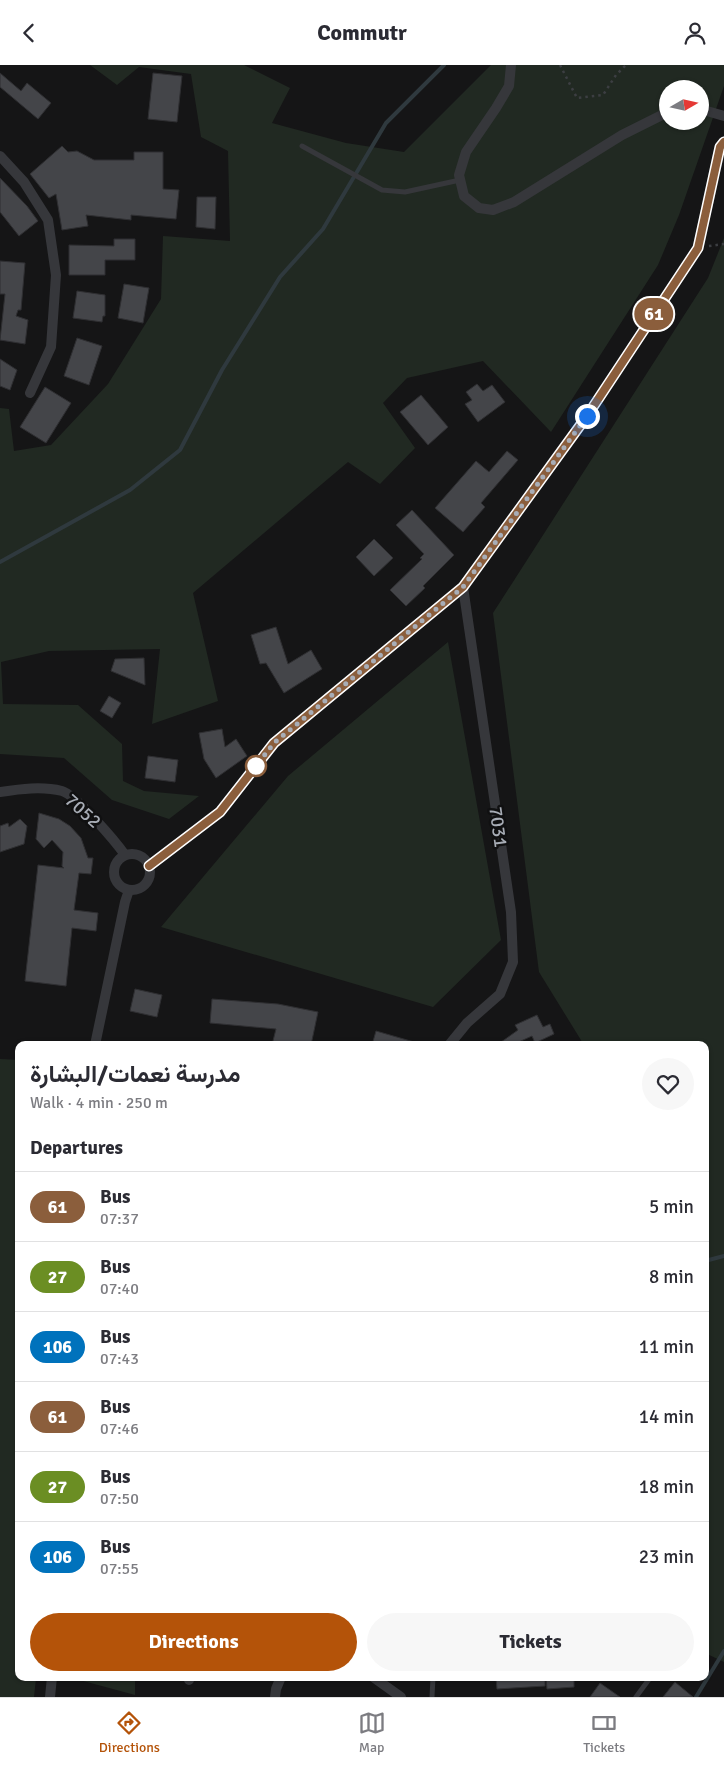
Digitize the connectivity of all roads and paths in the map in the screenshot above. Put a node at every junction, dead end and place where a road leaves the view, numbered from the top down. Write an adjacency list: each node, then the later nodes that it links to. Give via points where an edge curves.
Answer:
1 (511, 65): 10 (street, via 508,86 466,153)
2 (560, 65): 3 (path, via 577,98 603,95)
3 (626, 65)
4 (709, 112): 6 (street)
5 (659, 116): 10 (street, via 494,211 479,208 464,196)
6 (724, 116)
7 (724, 142): 12 (street, via 720,147 698,248 587,416)
8 (302, 146): 10 (lane, via 382,190 405,192)
9 (0, 156): 11 (street, via 24,182 48,220 56,275 51,347)
10 (460, 180)
11 (30, 393)
12 (463, 587): 15 (street, via 274,743 220,812); 18 (street, 7031, via 511,912 513,962 500,994)
13 (0, 792): 14 (street, 7052, via 31,788 64,791)
14 (125, 855): 15 (street, via 140,855); 16 (street, via 116,863 114,875 119,884)
15 (149, 866): 16 (street, via 146,883)
16 (129, 890): 17 (street)
17 (96, 1041)
18 (452, 1041)
19 (52, 1681): 24 (street)
20 (279, 1681): 25 (street)
21 (379, 1681): 26 (street)
22 (432, 1681): 27 (lane)
23 (648, 1681): 28 (lane)
24 (50, 1697)
25 (275, 1697)
26 (401, 1697)
27 (432, 1697)
28 (636, 1697)

